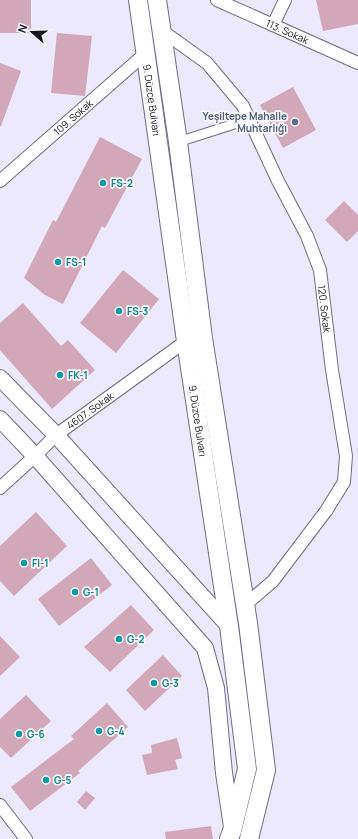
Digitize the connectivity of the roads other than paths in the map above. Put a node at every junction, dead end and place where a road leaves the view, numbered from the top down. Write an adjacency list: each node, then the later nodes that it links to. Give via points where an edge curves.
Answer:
1 (138, 0): 7 (main road, 9. Düzce Bulvarı)
2 (157, 0): 6 (main road, 9. Düzce Bulvarı)
3 (217, 0): 5 (street, 113. Sokak)
4 (285, 0): 5 (street)
5 (273, 25): 8 (street, 113. Sokak)
6 (161, 30): 9 (street, 120. Sokak, via 207,63 243,106); 10 (main road, 9. Düzce Bulvarı)
7 (146, 53): 11 (street, 109. Sokak); 12 (main road, 9. Düzce Bulvarı)
8 (358, 63)
9 (250, 119): 10 (street); 18 (street, 120. Sokak, via 307,236 320,270 346,456 344,482 326,511 273,581)
10 (178, 142): 18 (main road, 9. Düzce Bulvarı, via 203,338)
11 (0, 181)
12 (186, 340): 15 (street, 4607. Sokak); 19 (main road, 9. Düzce Bulvarı)
13 (0, 378): 15 (street)
14 (0, 419): 16 (street)
15 (56, 435): 16 (street, 4607. Sokak); 19 (street)
16 (35, 456): 17 (street, 4607. Sokak); 21 (street, via 205,648 216,688)
17 (0, 488)
18 (245, 605): 23 (main road, 9. Düzce Bulvarı, via 266,770)
19 (229, 626): 21 (main road, 9. Düzce Bulvarı, via 247,769)
20 (0, 805): 22 (street)
21 (231, 835)
22 (26, 839)
23 (249, 839)

